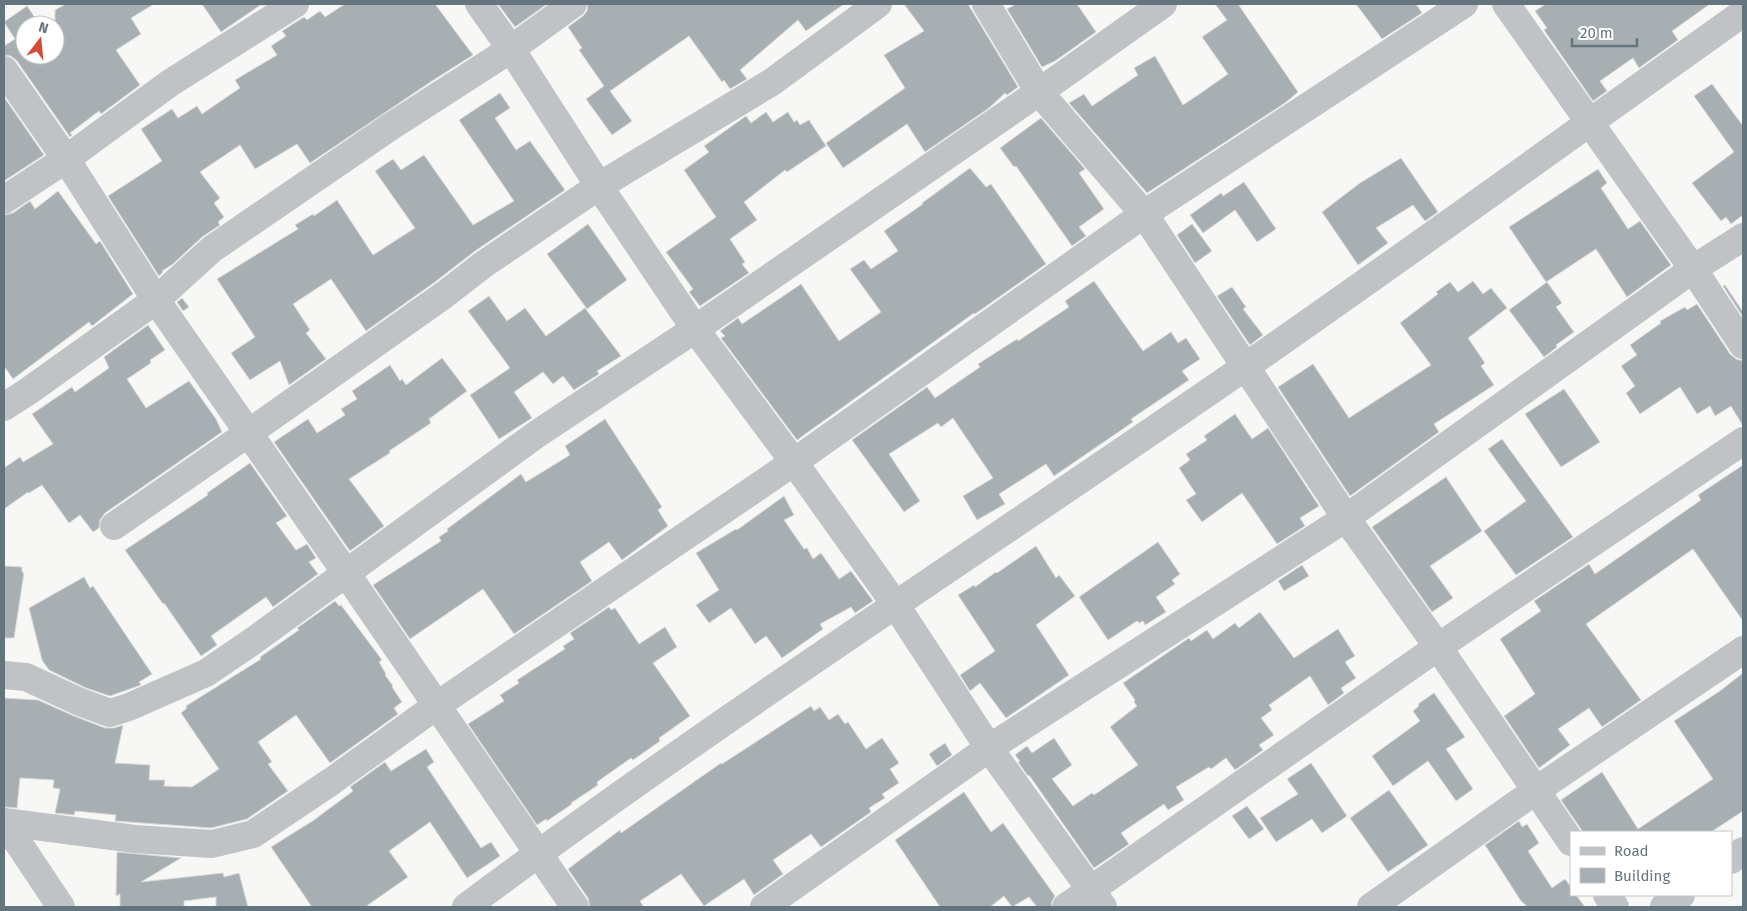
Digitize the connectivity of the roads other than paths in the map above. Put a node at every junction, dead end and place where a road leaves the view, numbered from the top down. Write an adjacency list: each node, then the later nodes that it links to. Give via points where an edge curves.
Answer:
1 (295, 4): 14 (street, via 170,83)
2 (479, 4): 10 (street)
3 (573, 4): 10 (street)
4 (878, 4): 15 (street, via 772,82)
5 (986, 4): 12 (street)
6 (1163, 4): 12 (street)
7 (1464, 4): 17 (street)
8 (1506, 4): 13 (street)
9 (1743, 13): 13 (street)
10 (511, 49): 15 (street); 20 (street, via 212,249)
11 (4, 70): 14 (street)
12 (1039, 92): 17 (street); 21 (street)
13 (1590, 122): 19 (street); 23 (street)
14 (66, 159): 16 (street); 20 (street)
15 (598, 186): 21 (street); 25 (street)
16 (4, 200)
17 (1144, 214): 23 (street); 27 (street)
18 (1743, 236): 19 (street)
19 (1693, 269): 22 (street); 28 (street)
20 (156, 300): 24 (street); 25 (street)
21 (695, 329): 27 (street); 30 (street, via 537,434)
22 (1743, 345)
23 (1245, 367): 28 (street); 31 (street)
24 (4, 407)
25 (247, 434): 29 (street); 30 (street)
26 (1743, 441): 32 (street)
27 (794, 462): 31 (street); 35 (street)
28 (1346, 518): 32 (street); 36 (street)
29 (114, 526)
30 (346, 573): 34 (street, via 206,673 120,710 110,712 26,677); 35 (street)
31 (895, 604): 36 (street); 42 (street)
32 (1438, 647): 37 (street); 46 (street)
33 (1743, 650): 37 (street)
34 (4, 675)
35 (436, 706): 38 (street, via 252,834 212,844 135,839); 42 (street)
36 (989, 748): 46 (street); 50 (street)
37 (1536, 790): 40 (street); 52 (street)
38 (4, 822)
39 (4, 833): 47 (street, via 15,838)
40 (1570, 841)
41 (1743, 851): 43 (street)
42 (537, 854): 48 (street); 49 (street)
43 (1732, 859)
44 (1608, 896): 53 (street)
45 (1680, 896): 54 (street)
46 (1097, 898): 51 (street)
47 (61, 907)
48 (466, 907)
49 (575, 907)
50 (764, 907)
51 (1066, 907)
52 (1372, 907)
53 (1615, 907)
54 (1664, 907)

